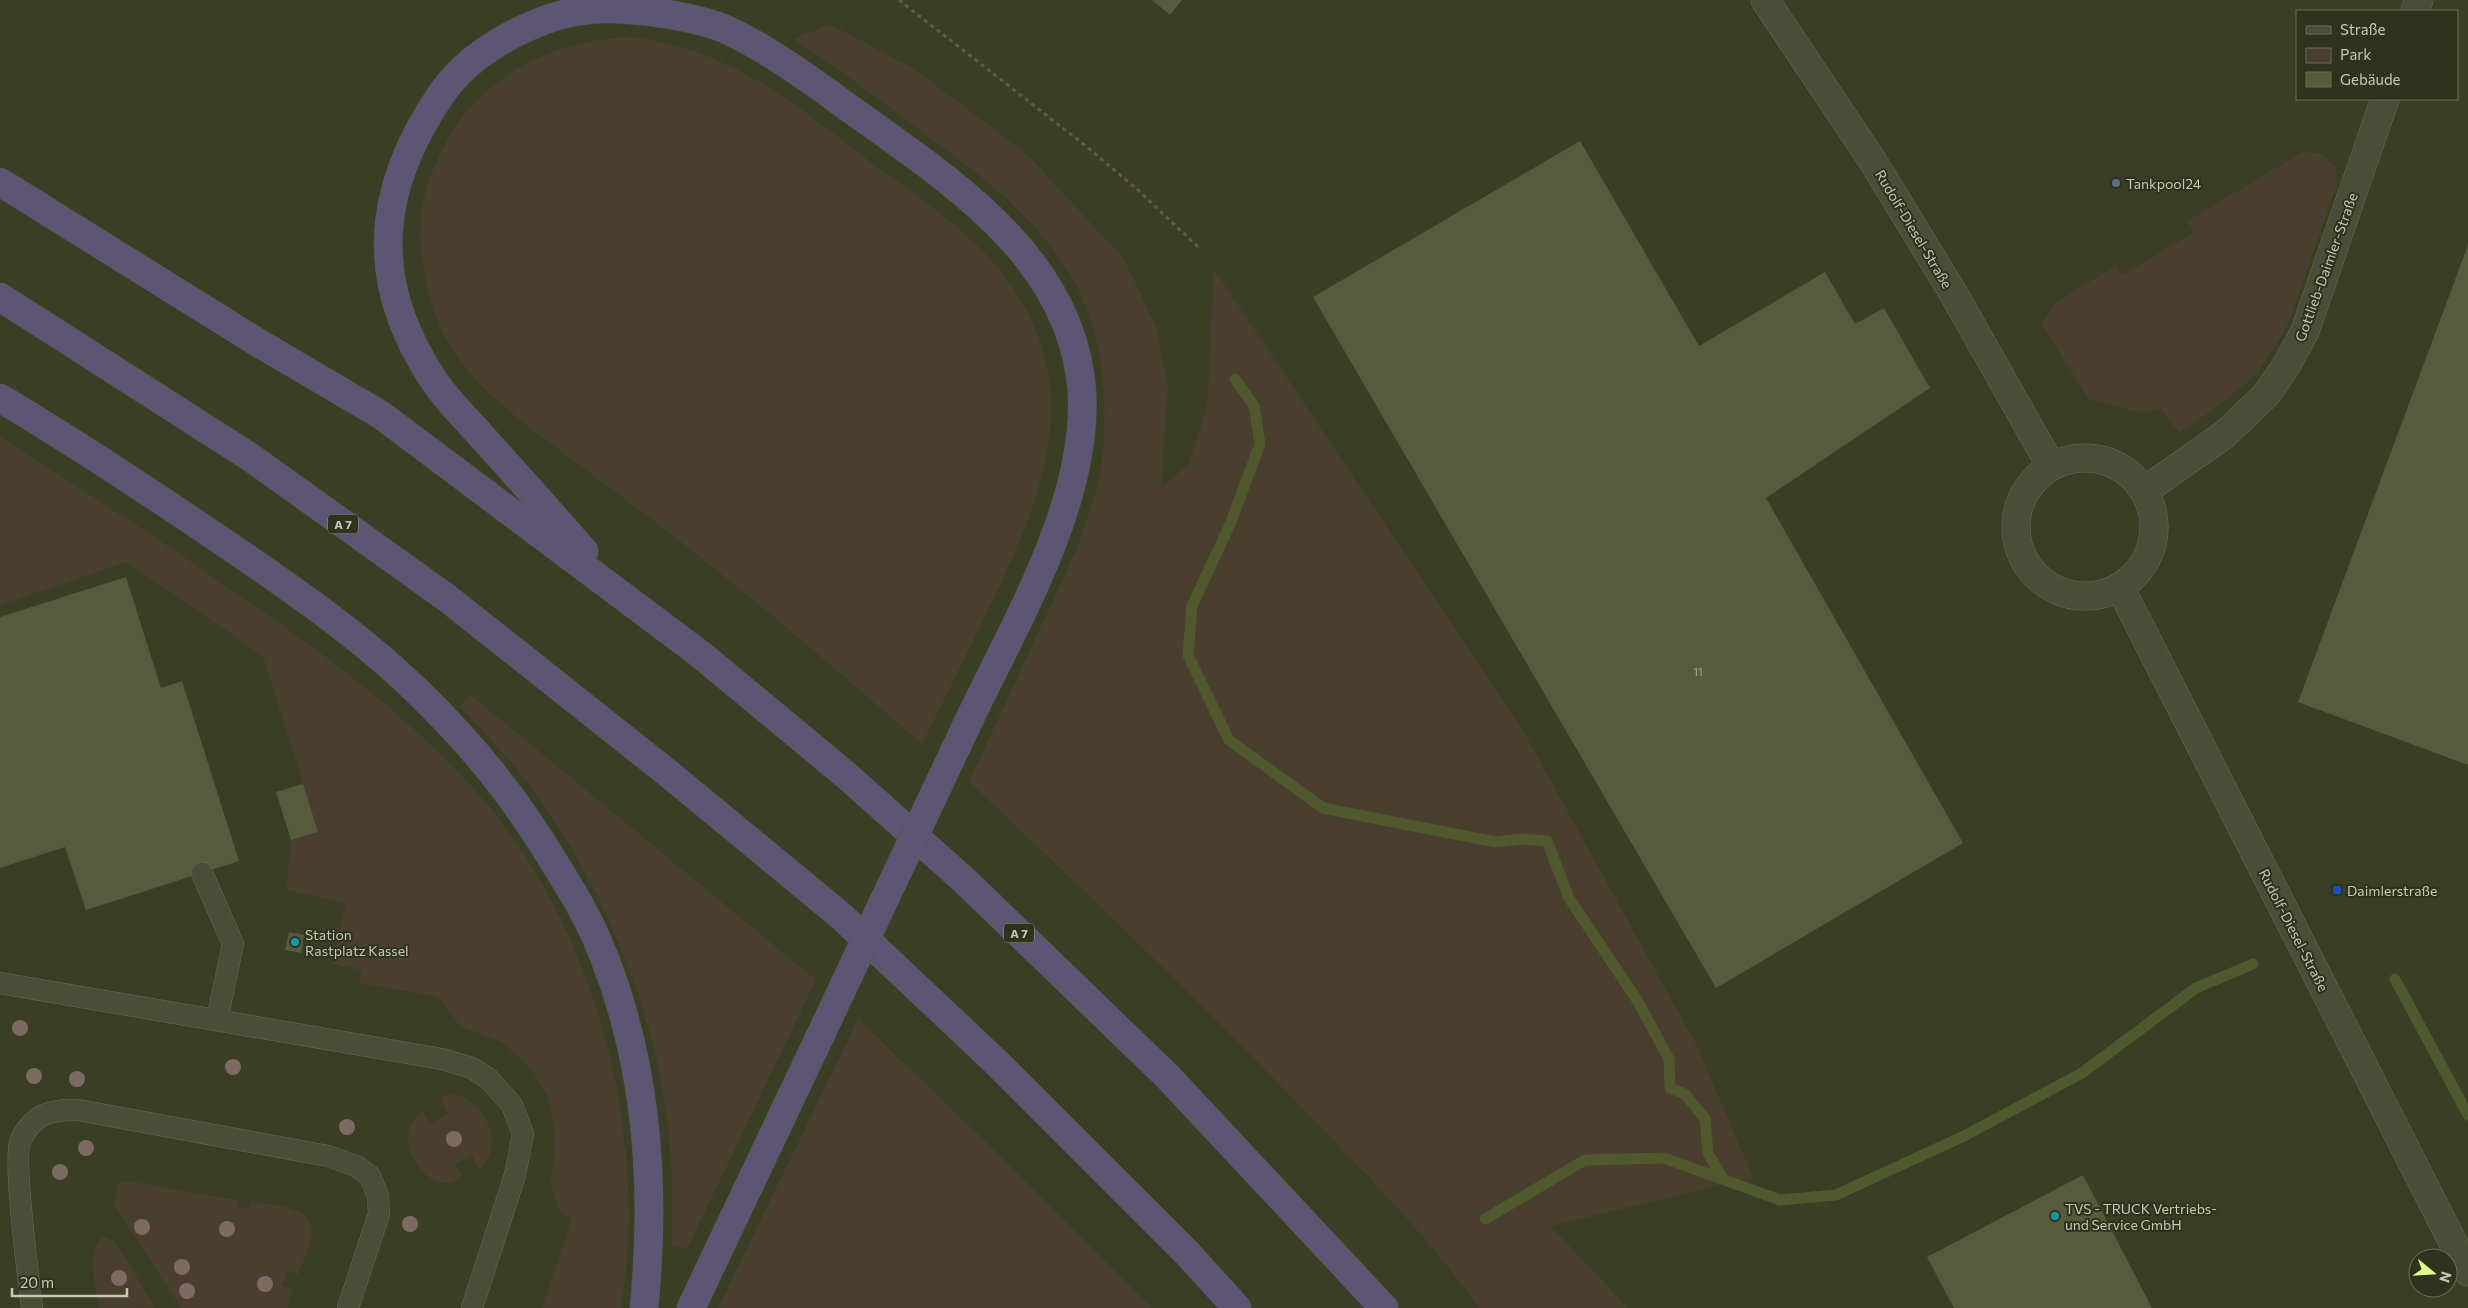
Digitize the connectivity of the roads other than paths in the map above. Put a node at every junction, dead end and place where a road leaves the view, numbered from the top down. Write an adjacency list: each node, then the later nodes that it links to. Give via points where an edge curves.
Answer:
1 (1765, 0): 6 (street, Rudolf-Diesel-Straße, via 1872,160 1952,291)
2 (2385, 100): 7 (street, Gottlieb-Daimler-Straße, via 2305,331 2286,366 2266,396 2224,435)
3 (0, 182): 9 (highway, A 7, via 257,342 381,414)
4 (0, 297): 19 (highway, A 7, via 250,457 447,598 670,774 840,916 990,1056 1188,1254)
5 (0, 398): 17 (highway, via 217,538 382,660 453,727 535,832 590,925 609,969 634,1058 648,1148 650,1224)
6 (2051, 466): 7 (street, via 2076,458 2103,460 2127,472); 8 (street, via 2034,480 2022,498 2016,519 2017,541 2024,562 2038,579 2057,591 2100,595)
7 (2144, 491): 8 (street, via 2153,517 2152,544 2140,569)
8 (2120, 587): 13 (street, Rudolf-Diesel-Straße)
9 (622, 594): 18 (highway, bridge, via 437,385 409,338 392,295 387,254 392,207 403,161 423,121 453,77 501,40 568,13 601,9 653,12 720,27 772,54 949,180 992,217 1023,252 1054,297 1073,342 1082,391 1080,441 1070,494 1051,548); 20 (highway, A 7, via 832,764 965,881 1168,1077)
10 (202, 872): 12 (lane, via 233,944)
11 (0, 983): 12 (lane)
12 (217, 1020): 16 (lane, via 442,1059 472,1068 502,1091 512,1105 523,1134 516,1175)
13 (2468, 1272)
14 (32, 1308): 15 (lane, via 19,1178 20,1141 35,1119 58,1109 328,1156 356,1166 370,1176 378,1196 379,1214)
15 (348, 1308)
16 (472, 1308)
17 (644, 1308)
18 (691, 1308)
19 (1237, 1308)
20 (1384, 1308)

